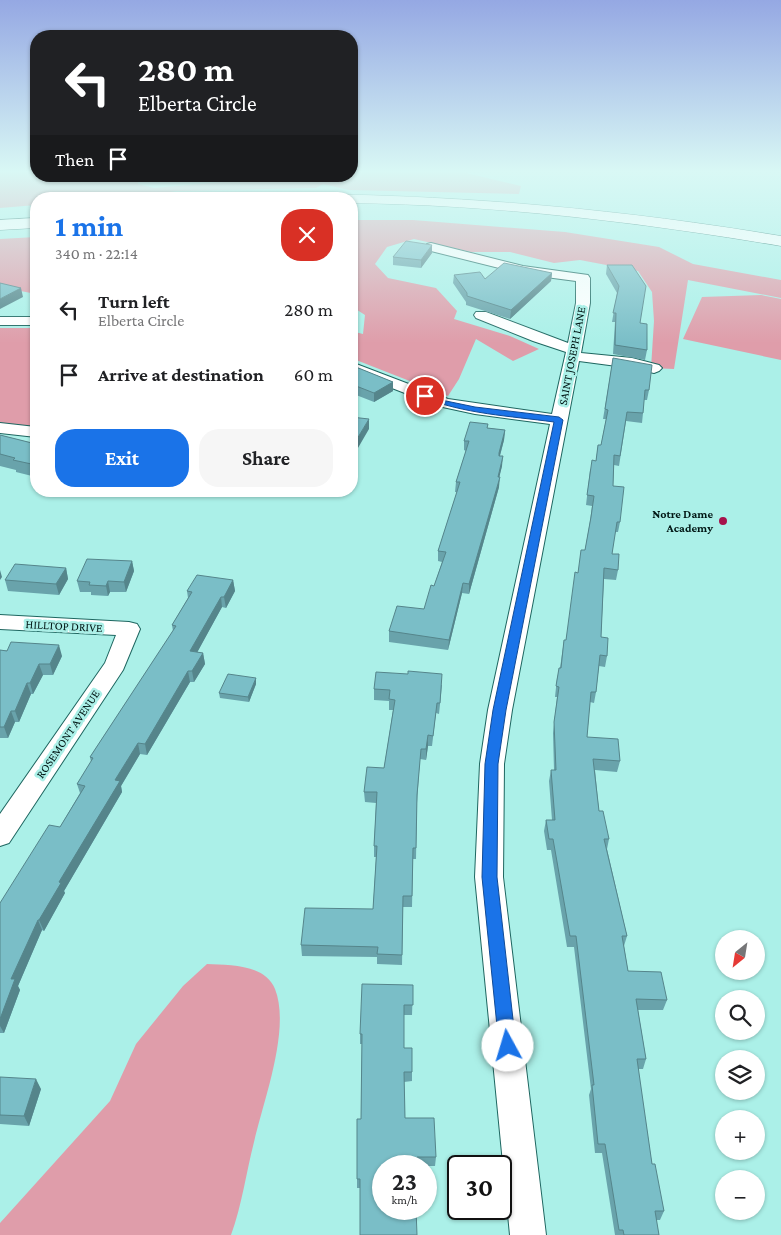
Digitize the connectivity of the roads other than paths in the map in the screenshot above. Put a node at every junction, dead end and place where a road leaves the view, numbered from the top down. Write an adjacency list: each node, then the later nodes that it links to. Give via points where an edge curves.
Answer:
1 (617, 228): 5 (highway)
2 (701, 228): 3 (highway)
3 (781, 241)
4 (431, 247): 9 (street, SAINT JOSEPH LANE, via 523,270 582,278 583,303)
5 (781, 254)
6 (482, 315): 9 (street)
7 (0, 321): 8 (street)
8 (30, 321)
9 (572, 352): 10 (street); 12 (street, SAINT JOSEPH LANE)
10 (654, 368)
11 (358, 370): 12 (street, via 444,403)
12 (559, 420): 18 (street, SAINT JOSEPH LANE, via 492,764 490,877)
13 (0, 428): 14 (street)
14 (30, 431)
15 (0, 622): 16 (street, HILLTOP DRIVE)
16 (129, 629): 17 (street, ROSEMONT AVENUE, via 115,665)
17 (0, 835)
18 (528, 1235)

